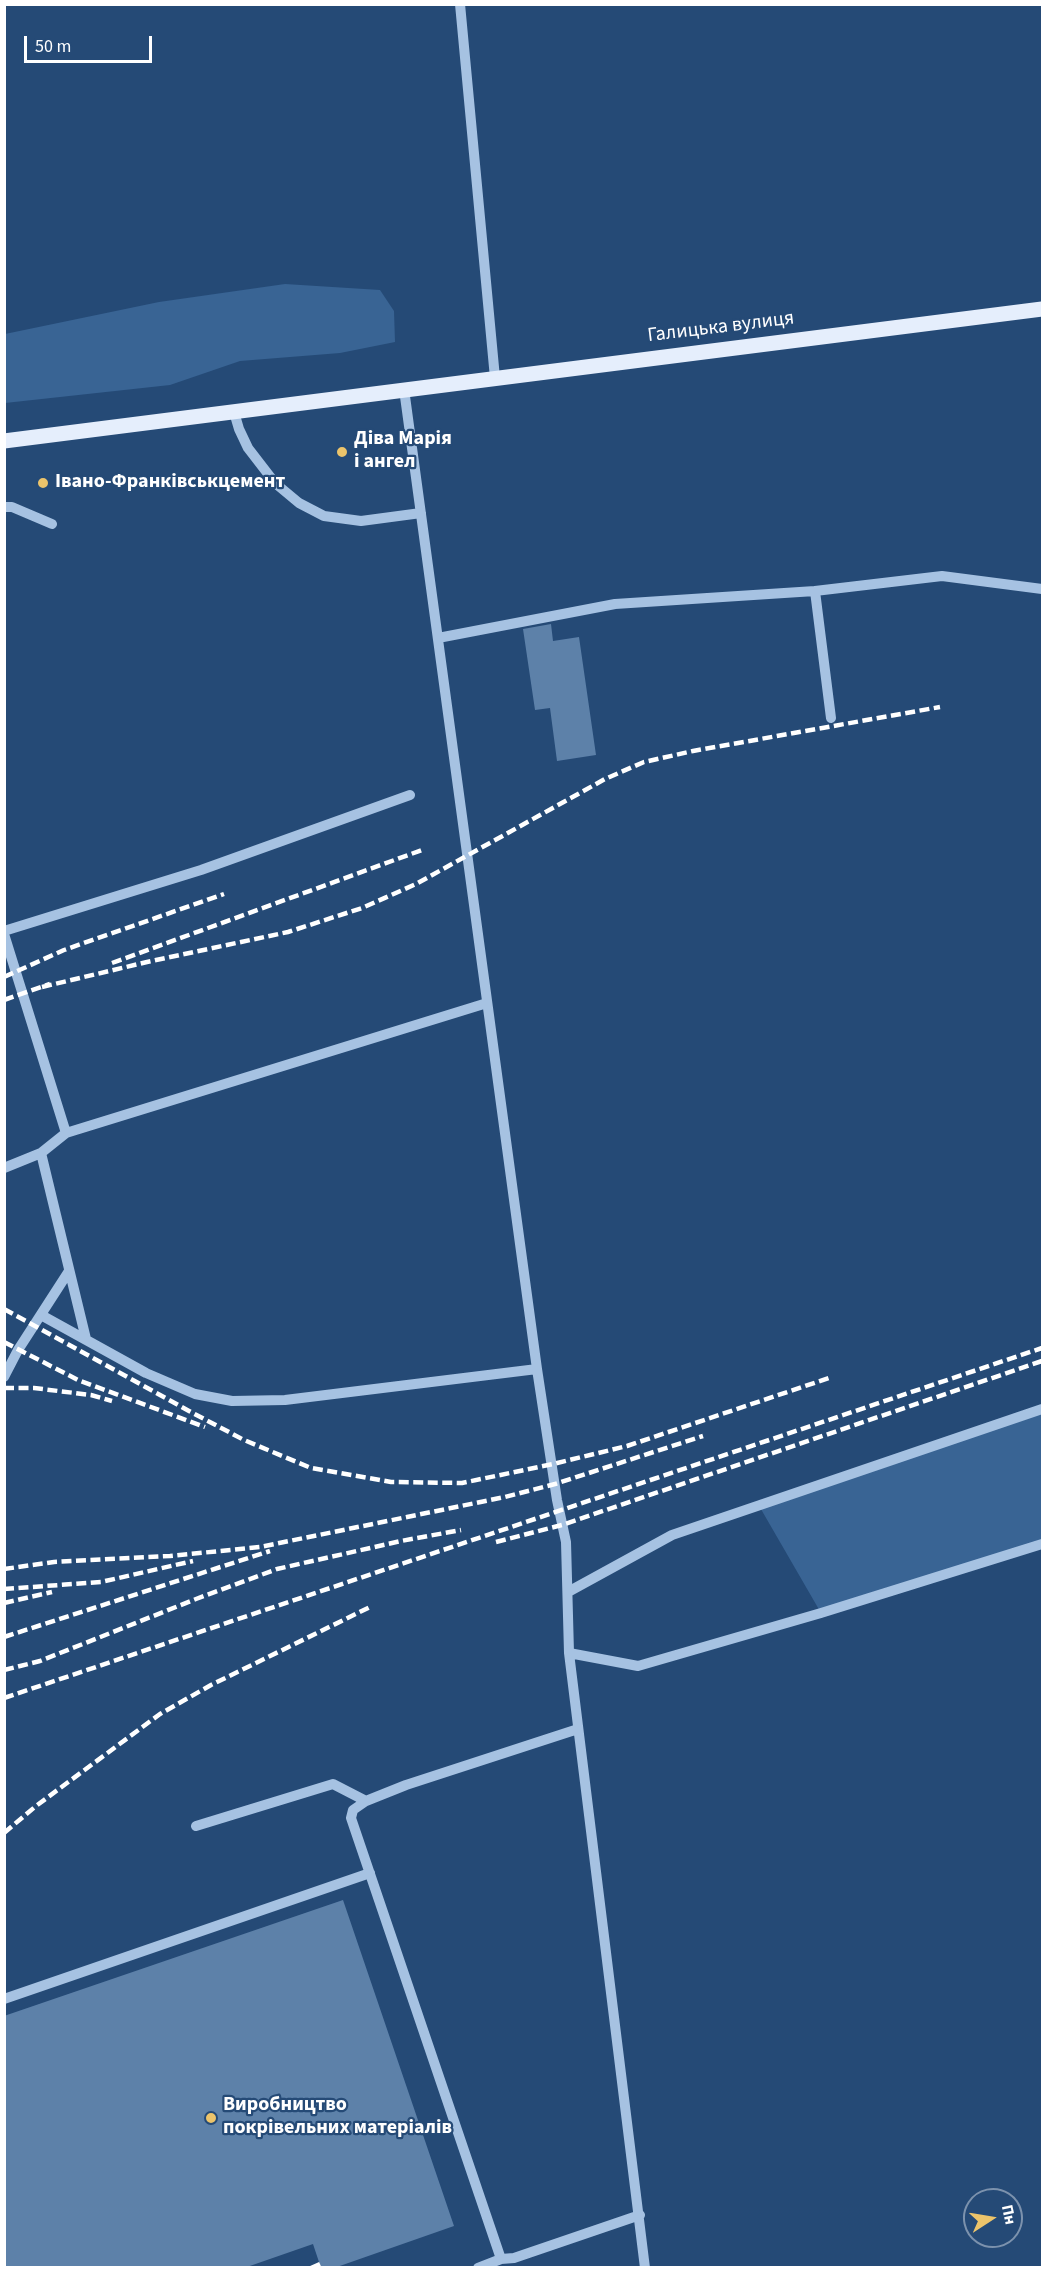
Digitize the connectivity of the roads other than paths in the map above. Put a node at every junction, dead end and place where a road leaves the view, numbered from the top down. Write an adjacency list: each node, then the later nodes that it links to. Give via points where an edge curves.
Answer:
1 (460, 4): 3 (street)
2 (1042, 309): 3 (main road, Галицька вулиця)
3 (495, 378): 4 (main road, Галицька вулиця)
4 (404, 389): 5 (main road, Галицька вулиця); 8 (street)
5 (234, 412): 6 (main road, Галицька вулиця); 8 (street, via 248,448 275,483 299,503 324,516 361,521)
6 (4, 441)
7 (4, 507): 9 (street)
8 (421, 513): 12 (street)
9 (52, 524)
10 (1042, 589): 11 (street, via 942,576)
11 (815, 591): 12 (street, via 615,604); 13 (street)
12 (438, 638): 16 (street)
13 (831, 718)
14 (410, 795): 15 (street, via 201,870)
15 (4, 933): 17 (street)
16 (487, 1002): 17 (street); 23 (street)
17 (66, 1133): 18 (street)
18 (41, 1153): 19 (street); 20 (street)
19 (4, 1168)
20 (69, 1271): 21 (street); 22 (street)
21 (41, 1315): 22 (street); 24 (street)
22 (86, 1339): 23 (street, via 195,1394 232,1401 285,1400)
23 (537, 1369): 27 (street, via 566,1542)
24 (4, 1377)
25 (1042, 1409): 27 (street, via 672,1535)
26 (1042, 1544): 28 (street, via 639,1666)
27 (568, 1592): 28 (street)
28 (569, 1653): 29 (street)
29 (578, 1730): 30 (street); 34 (street)
30 (366, 1801): 31 (street, via 333,1784); 32 (street, via 353,1810 351,1818)
31 (196, 1826)
32 (370, 1873): 33 (street); 35 (street)
33 (4, 1999)
34 (640, 2215): 35 (street, via 514,2259); 37 (street)
35 (501, 2259): 36 (street)
36 (478, 2268)
37 (645, 2268)

